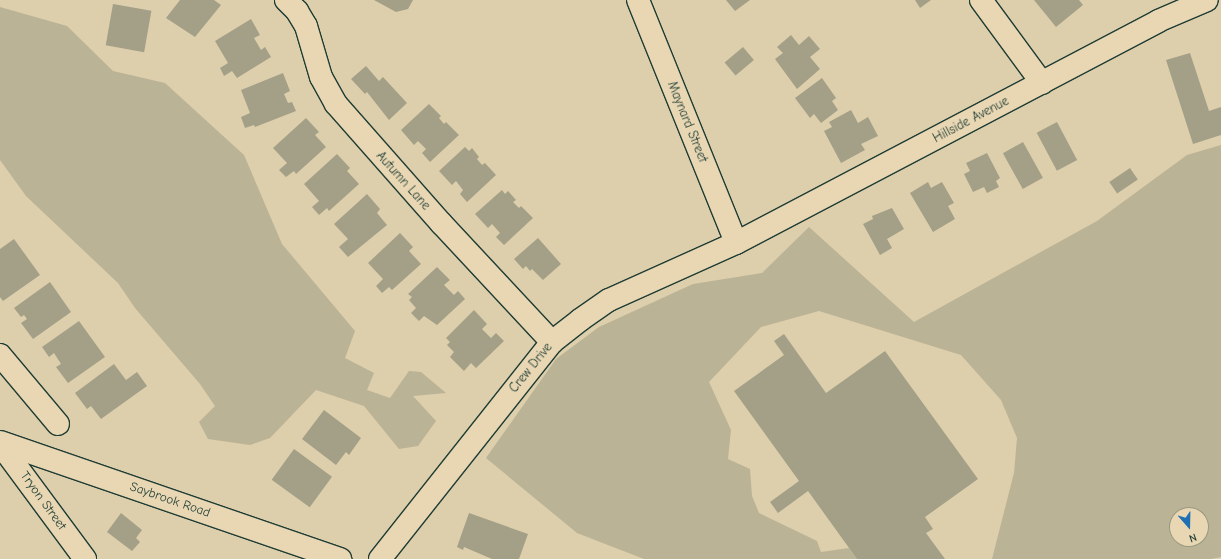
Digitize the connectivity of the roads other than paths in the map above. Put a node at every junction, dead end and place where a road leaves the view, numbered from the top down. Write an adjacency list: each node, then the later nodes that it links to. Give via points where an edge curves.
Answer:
1 (286, 0): 7 (street, Autumn Lane, via 297,11 306,26 321,77 336,104 510,300)
2 (638, 0): 6 (street, Maynard Street)
3 (981, 0): 5 (street)
4 (1207, 0): 5 (street, Hillside Avenue, via 1158,21)
5 (1042, 83): 6 (street, Hillside Avenue)
6 (736, 243): 7 (street, Crew Drive, via 610,300)
7 (552, 342): 13 (street, Crew Drive)
8 (0, 355): 9 (street)
9 (58, 424)
10 (0, 443): 11 (street, Tryon Street); 12 (street, Saybrook Road)
11 (85, 559)
12 (340, 559)
13 (380, 559)

